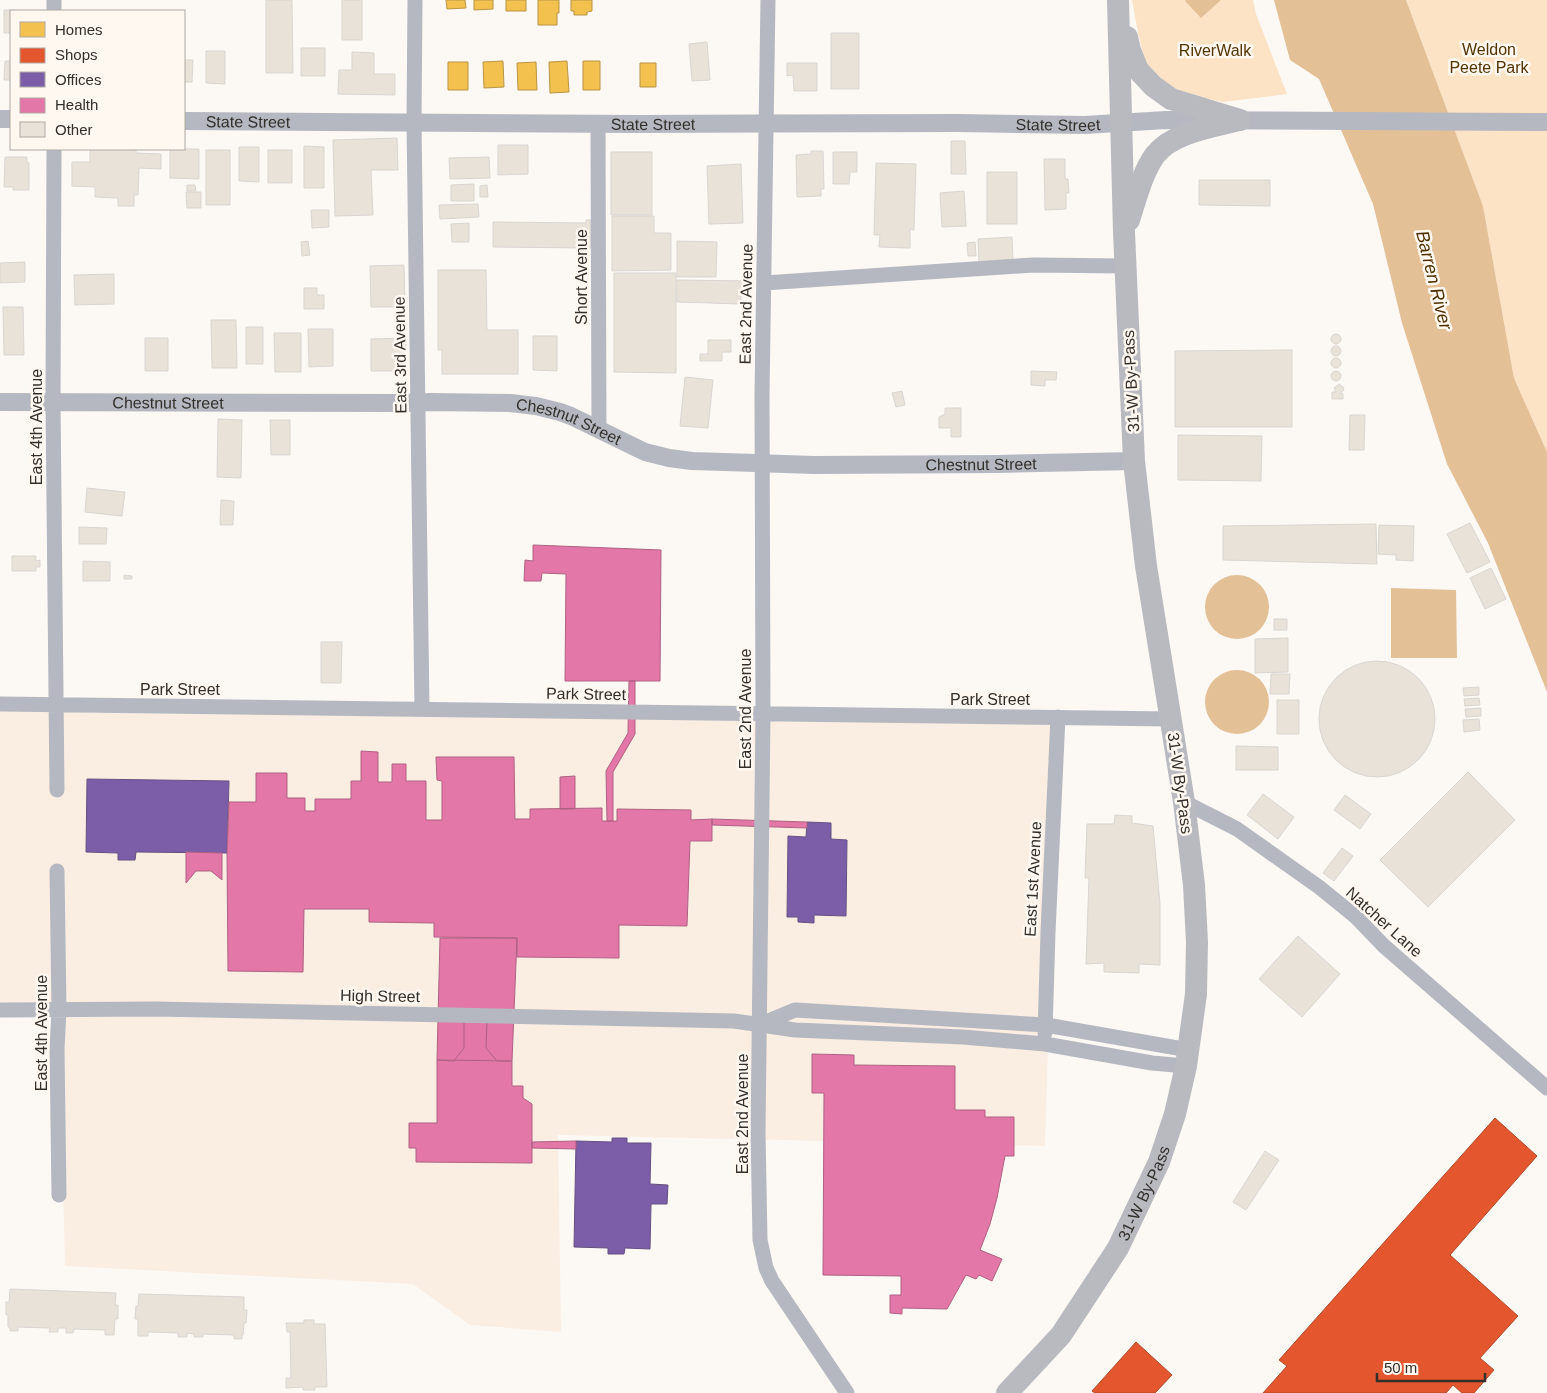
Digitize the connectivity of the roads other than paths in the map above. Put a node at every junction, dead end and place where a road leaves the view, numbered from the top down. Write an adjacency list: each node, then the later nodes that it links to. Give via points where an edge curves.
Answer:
1 (415, 0): 7 (street, East 3rd Avenue)
2 (768, 0): 8 (street, East 2nd Avenue)
3 (1118, 0): 4 (main road, via 1138,70 1153,86 1171,99); 9 (main road, 31-W By-Pass)
4 (1248, 120): 6 (street, State Street); 9 (street, State Street); 12 (main road, via 1181,136 1168,143 1155,155 1146,172)
5 (185, 121): 7 (street, State Street)
6 (1547, 122)
7 (414, 123): 10 (street, State Street); 17 (street, East 3rd Avenue)
8 (767, 123): 9 (street, State Street); 10 (street, State Street); 14 (street, East 2nd Avenue)
9 (1121, 123): 12 (main road, 31-W By-Pass)
10 (598, 124): 18 (street, Short Avenue)
11 (54, 150): 16 (street, East 4th Avenue)
12 (1124, 232): 13 (main road, 31-W By-Pass)
13 (1126, 266): 14 (street, via 1033,265); 19 (main road, 31-W By-Pass)
14 (764, 283): 20 (street, East 2nd Avenue)
15 (0, 402): 16 (street, Chestnut Street)
16 (53, 402): 17 (street, Chestnut Street); 22 (street, East 4th Avenue)
17 (418, 402): 18 (street, Chestnut Street, via 536,406 560,412); 23 (street, East 3rd Avenue)
18 (600, 430): 20 (street, Chestnut Street, via 656,456 692,461)
19 (1134, 461): 20 (street, Chestnut Street); 26 (main road, 31-W By-Pass, via 1146,566)
20 (763, 463): 24 (street, East 2nd Avenue)
21 (0, 704): 22 (street, Park Street)
22 (57, 706): 23 (street, Park Street); 27 (street, East 4th Avenue)
23 (422, 709): 24 (street, Park Street)
24 (763, 715): 25 (street, Park Street); 32 (street, East 2nd Avenue)
25 (1058, 717): 26 (street, Park Street); 33 (street, East 1st Avenue)
26 (1170, 719): 28 (main road, 31-W By-Pass)
27 (57, 790)
28 (1184, 802): 35 (main road, 31-W By-Pass, via 1197,942 1196,994); 36 (street, Natcher Lane, via 1237,829 1314,883)
29 (57, 871): 31 (street, East 4th Avenue)
30 (0, 1010): 31 (street, High Street)
31 (60, 1010): 32 (street, High Street, via 398,1014); 37 (street, East 4th Avenue)
32 (759, 1024): 33 (street, via 795,1010); 34 (street, High Street, via 795,1030); 38 (street, East 2nd Avenue, via 758,1142 762,1253 772,1281)
33 (1046, 1025): 34 (street, East 1st Avenue); 35 (street)
34 (1045, 1044): 35 (street, High Street, via 1152,1063)
35 (1188, 1058): 39 (main road, 31-W By-Pass, via 1175,1114 1159,1162 1118,1248 1061,1335)
36 (1547, 1088)
37 (59, 1195)
38 (847, 1393)
39 (1008, 1393)

